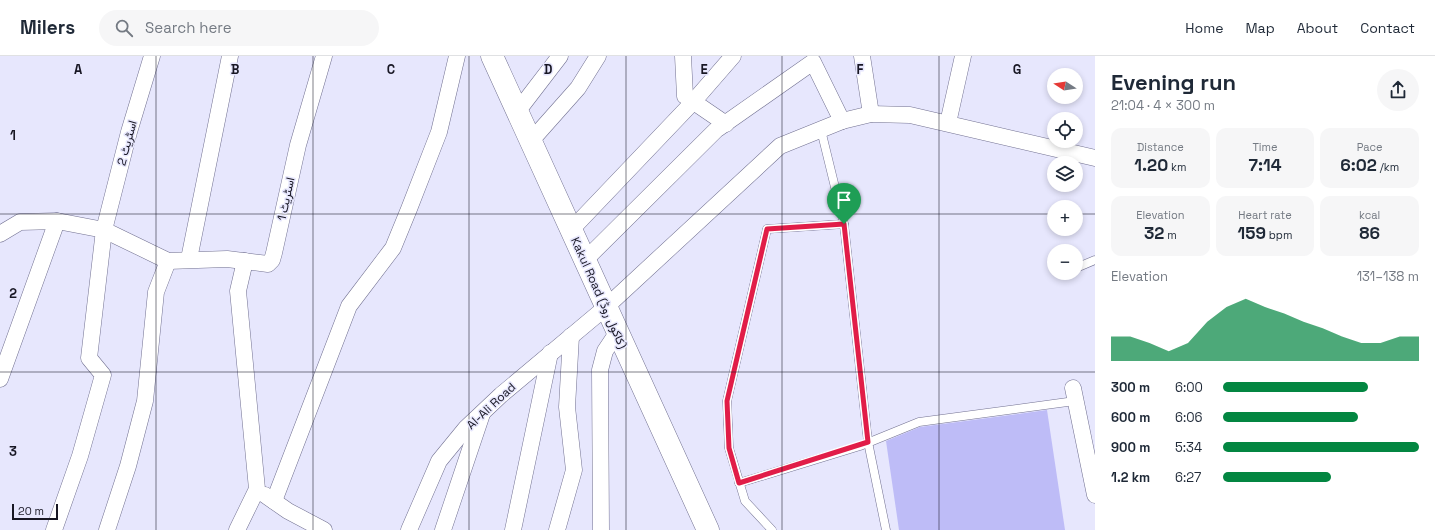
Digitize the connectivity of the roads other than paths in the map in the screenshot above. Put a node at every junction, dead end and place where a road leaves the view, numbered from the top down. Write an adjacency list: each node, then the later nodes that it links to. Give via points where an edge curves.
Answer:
1 (152, 56): 23 (street, اسٹریٹ 2)
2 (230, 56): 26 (street)
3 (324, 56): 30 (street, اسٹریٹ 1, via 298,145 272,260 264,265)
4 (457, 56): 43 (street, via 439,132 404,222 393,248 349,306)
5 (492, 56): 13 (main road, Kakul Road (کاکول روڈ))
6 (560, 56): 13 (street)
7 (598, 56): 19 (street, via 578,88)
8 (684, 56): 12 (street, via 685,96)
9 (733, 56): 12 (street)
10 (862, 56): 14 (street)
11 (963, 56): 16 (street)
12 (693, 102): 17 (street); 24 (street)
13 (517, 112): 19 (main road, Kakul Road (کاکول روڈ))
14 (871, 114): 15 (street, Al-Ali Road); 16 (street, Al-Ali Road, via 910,114)
15 (842, 121): 17 (street, via 813,62); 18 (street, Al-Ali Road)
16 (948, 123): 20 (street, Al-Ali Road)
17 (726, 124): 27 (street, via 716,130)
18 (821, 130): 22 (lane); 32 (street, Al-Ali Road, via 780,146)
19 (530, 142): 24 (main road, Kakul Road (کاکول روڈ))
20 (1095, 158)
21 (57, 221): 23 (street); 25 (street, via 20,222); 36 (street)
22 (844, 224): 39 (lane); 40 (lane, via 767,229 727,401 729,448)
23 (104, 230): 29 (street); 44 (street, اسٹریٹ 2, via 89,358 104,375 80,456)
24 (571, 230): 27 (main road, Kakul Road (کاکول روڈ))
25 (0, 234)
26 (189, 259): 29 (street, اسٹریٹ 1); 30 (street, اسٹریٹ 1)
27 (585, 260): 32 (main road, Kakul Road (کاکول روڈ))
28 (1095, 260): 31 (lane)
29 (168, 261): 45 (street, via 156,292 145,401 128,466)
30 (245, 261): 41 (street, via 238,291)
31 (1083, 265)
32 (605, 308): 33 (main road, Kakul Road (کاکول روڈ)); 34 (street, Al-Ali Road)
33 (617, 333): 52 (street, via 605,351 600,370); 53 (main road, Kakul Road (کاکول روڈ))
34 (571, 336): 35 (street, Al-Ali Road); 51 (street, via 567,407 574,470)
35 (550, 354): 38 (street, Al-Ali Road); 50 (street)
36 (0, 379)
37 (1074, 394): 39 (lane, via 919,422); 42 (street)
38 (483, 412): 48 (street, Al-Ali Road, via 439,461); 49 (street)
39 (868, 442): 40 (lane); 55 (lane)
40 (739, 483): 54 (lane, via 745,501)
41 (257, 489): 43 (street); 46 (street)
42 (1095, 495)
43 (274, 501): 47 (street)
44 (54, 530)
45 (107, 530)
46 (237, 530)
47 (324, 530)
48 (409, 530)
49 (443, 530)
50 (513, 530)
51 (557, 530)
52 (601, 530)
53 (708, 530)
54 (772, 530)
55 (886, 530)

